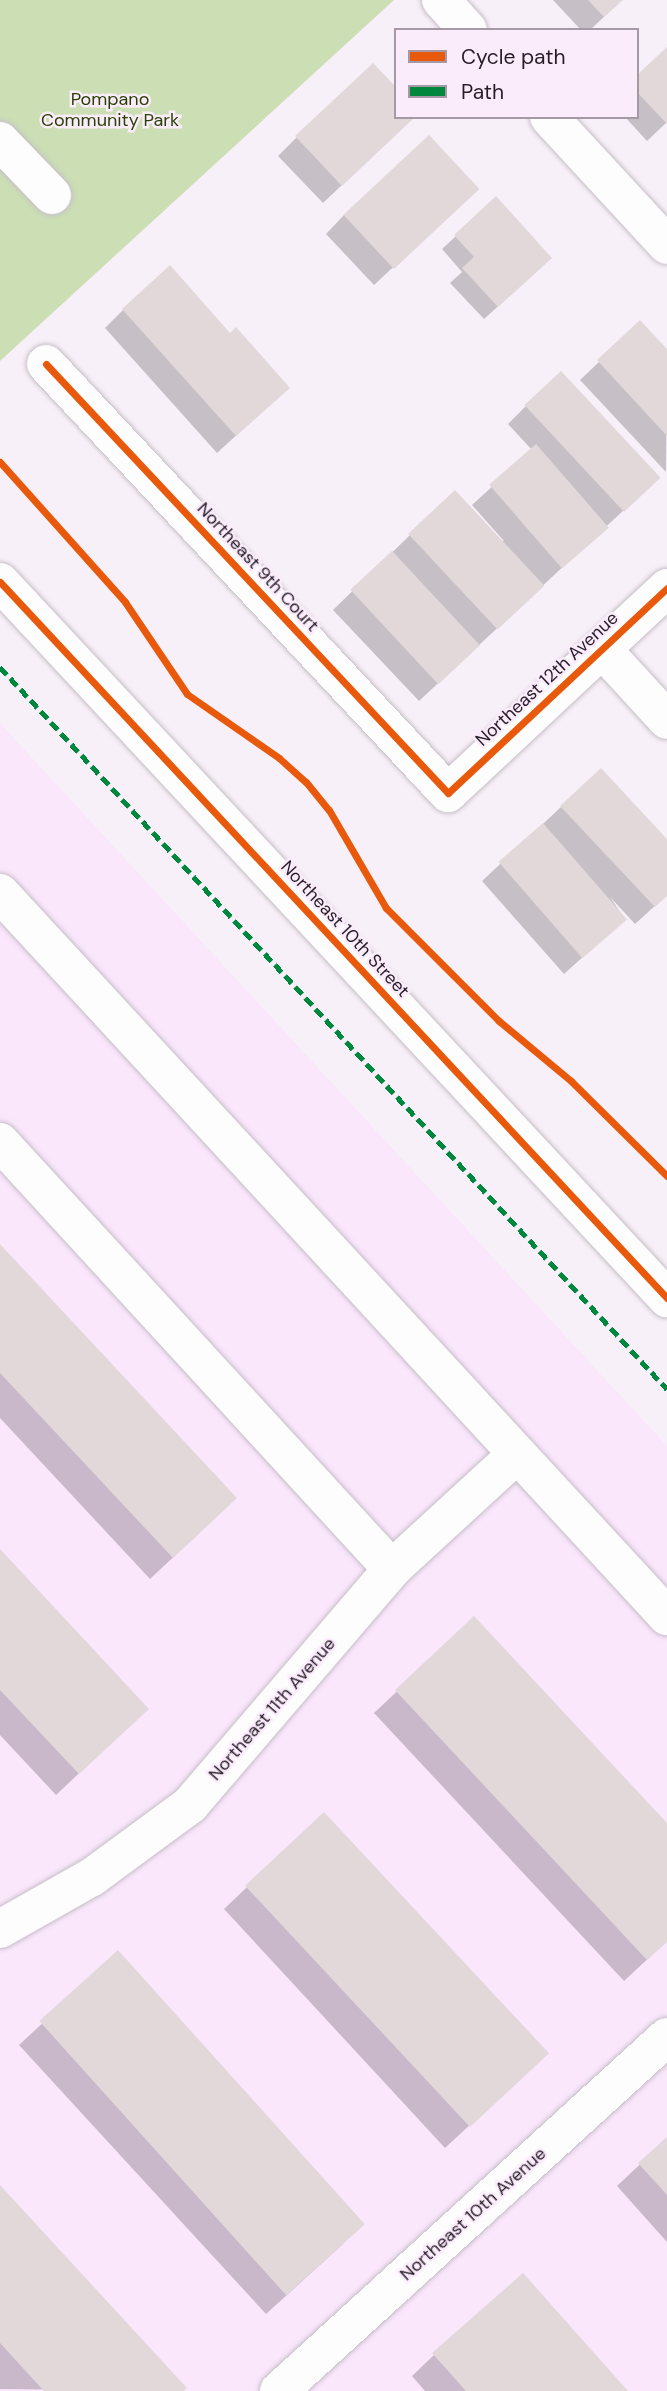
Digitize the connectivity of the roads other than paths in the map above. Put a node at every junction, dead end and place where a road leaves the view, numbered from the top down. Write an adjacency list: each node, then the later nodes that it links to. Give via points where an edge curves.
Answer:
1 (441, 0): 2 (street)
2 (466, 28)
3 (551, 119): 6 (street)
4 (0, 141): 5 (street)
5 (52, 195)
6 (667, 245)
7 (46, 364): 12 (street, Northeast 9th Court)
8 (0, 582): 15 (street, Northeast 10th Street)
9 (667, 588): 10 (street, Northeast 12th Avenue)
10 (602, 649): 11 (street); 12 (street, Northeast 12th Avenue)
11 (667, 720)
12 (447, 793)
13 (3, 903): 16 (street)
14 (0, 1142): 17 (street)
15 (667, 1297)
16 (516, 1455): 17 (street, Northeast 11th Avenue); 18 (street)
17 (392, 1569): 19 (street, Northeast 11th Avenue, via 190,1805 92,1877)
18 (667, 1616)
19 (0, 1929)
20 (667, 2037): 21 (street, Northeast 10th Avenue)
21 (278, 2391)

